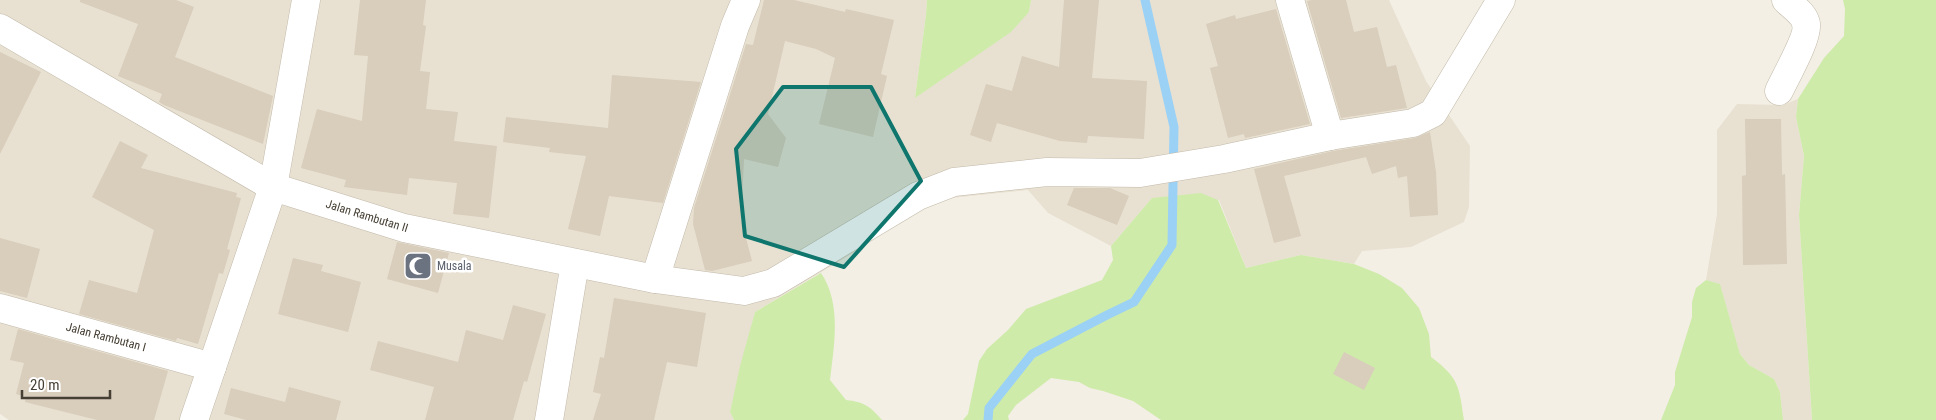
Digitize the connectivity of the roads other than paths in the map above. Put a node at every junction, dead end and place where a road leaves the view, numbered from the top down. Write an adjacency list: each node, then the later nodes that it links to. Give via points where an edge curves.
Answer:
1 (306, 0): 9 (street)
2 (746, 0): 11 (street)
3 (1290, 0): 8 (street)
4 (1501, 0): 8 (street, Jalan Rambutan II, via 1433,113 1413,123)
5 (1786, 0): 7 (street, via 1804,19 1806,28)
6 (0, 28): 9 (street, Jalan Rambutan II)
7 (1779, 91)
8 (1330, 136): 11 (street, Jalan Rambutan II, via 1140,174 1047,172 954,182 918,196 773,284 744,291)
9 (273, 187): 10 (street, Jalan Rambutan II, via 404,228); 13 (street)
10 (575, 263): 11 (street, Jalan Rambutan II); 15 (street)
11 (655, 280)
12 (0, 308): 13 (street, Jalan Rambutan I)
13 (212, 367): 14 (street)
14 (194, 420)
15 (549, 420)

